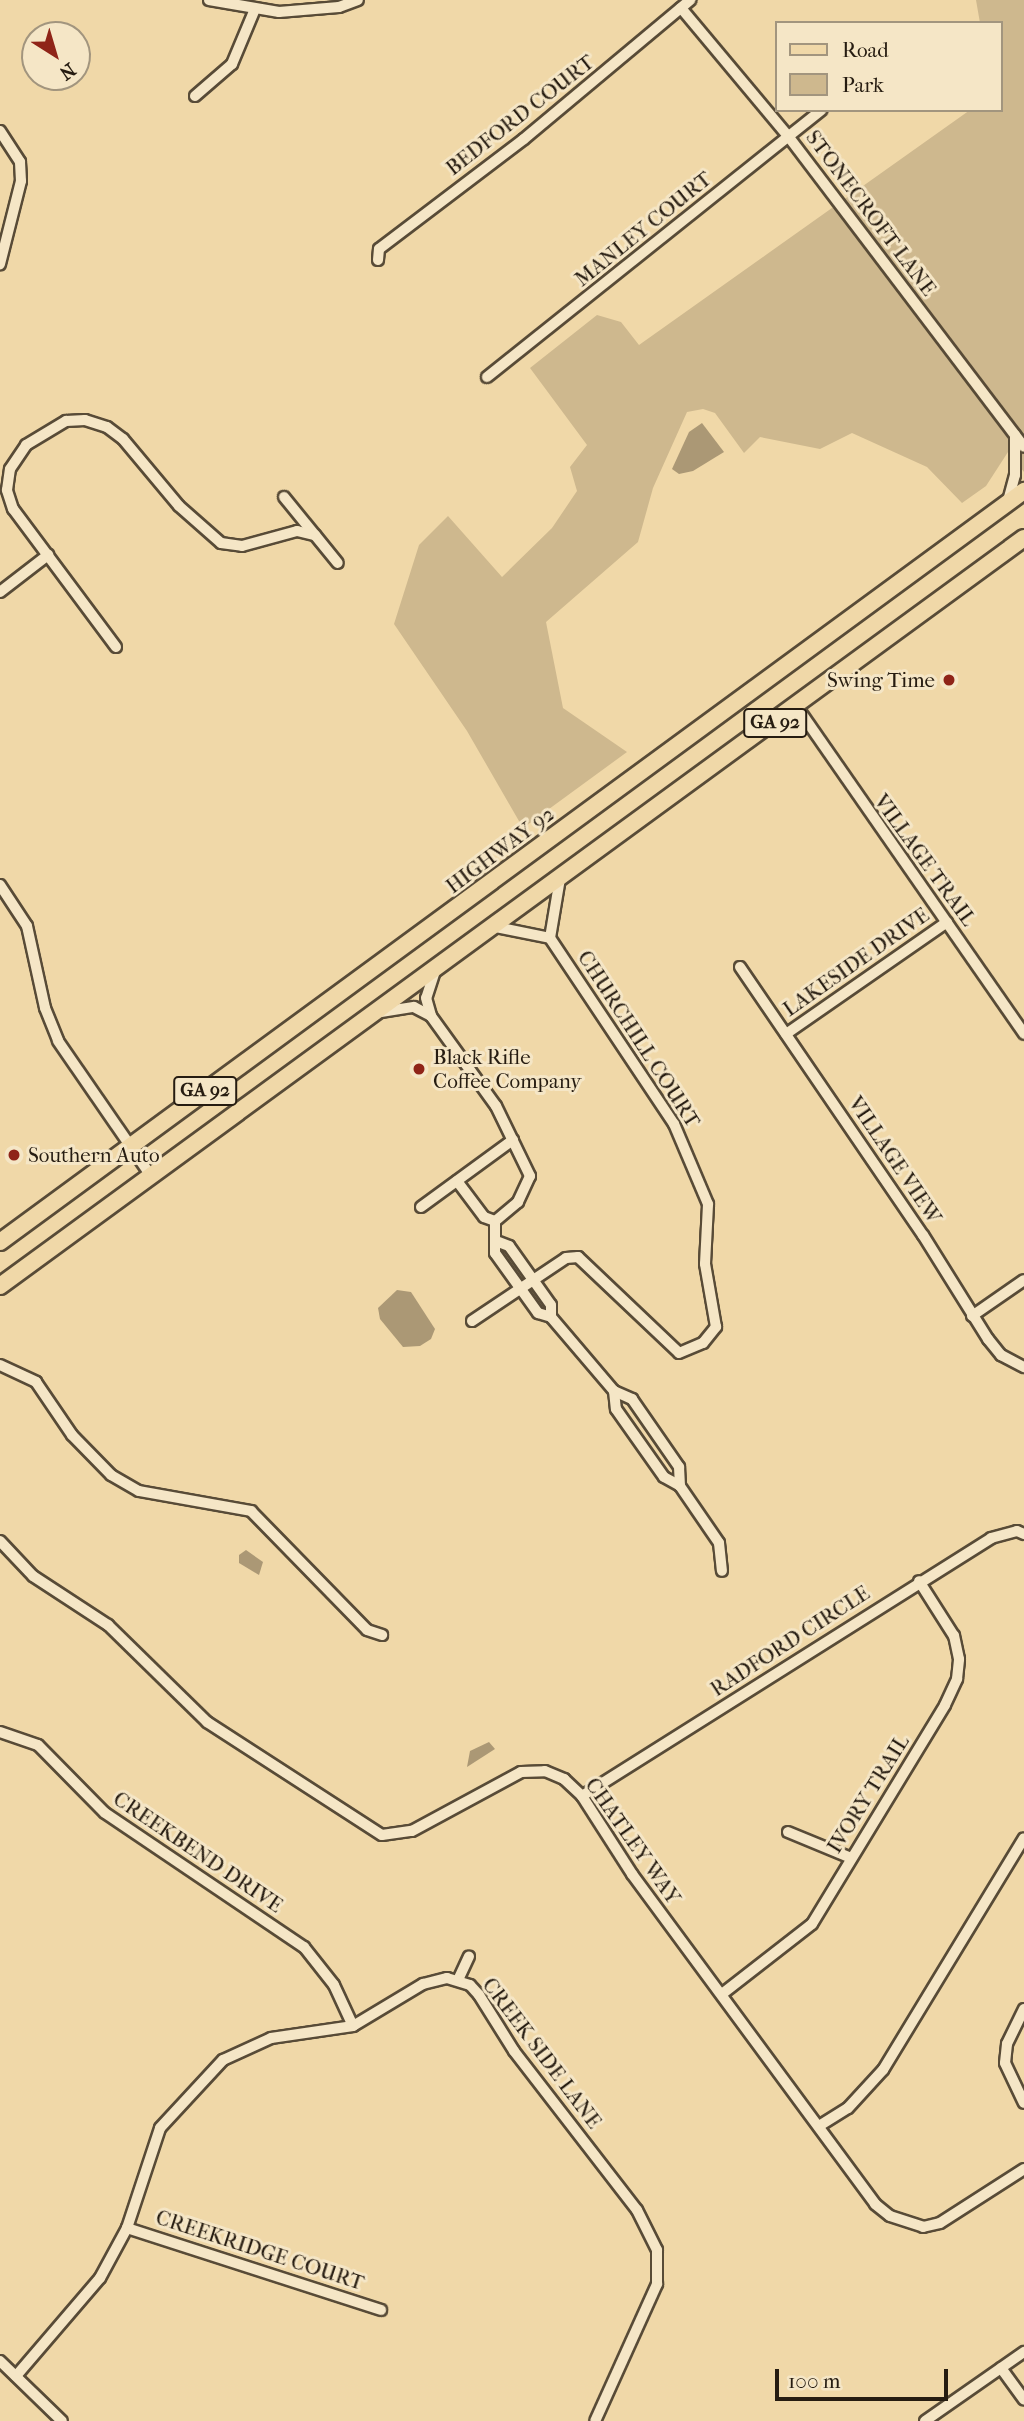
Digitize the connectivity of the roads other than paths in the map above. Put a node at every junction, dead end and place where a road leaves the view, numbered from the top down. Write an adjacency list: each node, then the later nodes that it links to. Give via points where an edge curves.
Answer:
1 (209, 0): 4 (street)
2 (358, 0): 4 (street, via 310,12)
3 (685, 4): 8 (street, STONECROFT LANE); 9 (street, BEDFORD COURT, via 524,139 379,248)
4 (255, 9): 5 (street, via 232,64)
5 (195, 96)
6 (819, 112): 8 (street, MANLEY COURT)
7 (0, 131): 10 (street, via 20,162 21,181)
8 (788, 136): 11 (street, MANLEY COURT); 12 (street, STONECROFT LANE)
9 (378, 260)
10 (0, 264)
11 (487, 377)
12 (1015, 435): 13 (street, STONECROFT LANE); 16 (street, via 1015,475)
13 (1024, 447)
14 (1024, 491): 16 (main road, HIGHWAY 92 / GA 92)
15 (284, 497): 17 (street)
16 (1004, 506): 36 (main road, HIGHWAY 92 / GA 92)
17 (315, 535): 19 (street, via 297,531 242,546 221,542 179,506 123,439 96,424 66,421 26,445 10,469 7,491 13,509); 20 (street)
18 (1024, 538): 23 (main road, GA 92)
19 (48, 555): 21 (street); 22 (street)
20 (338, 563)
21 (0, 592)
22 (116, 647)
23 (797, 707): 24 (main road, GA 92); 26 (street, VILLAGE TRAIL)
24 (560, 878): 27 (main road, GA 92); 28 (street)
25 (0, 885): 36 (street, via 27,926 44,1008 58,1041)
26 (947, 922): 33 (street, LAKESIDE DRIVE); 34 (street, VILLAGE TRAIL)
27 (491, 926): 28 (street); 30 (main road, GA 92)
28 (550, 939): 43 (street, CHURCHILL COURT, via 674,1124 708,1204 705,1264 716,1327 703,1343 679,1353 587,1262 566,1258)
29 (740, 967): 33 (street, VILLAGE VIEW)
30 (436, 968): 31 (main road, GA 92); 32 (street, via 426,998)
31 (371, 1014): 32 (street, via 414,1007); 37 (main road, GA 92)
32 (431, 1016): 35 (street, via 496,1106)
33 (786, 1034): 47 (street, VILLAGE VIEW)
34 (1024, 1034)
35 (513, 1140): 38 (street); 40 (street, via 526,1160 528,1189)
36 (131, 1146): 37 (street); 42 (main road, HIGHWAY 92 / GA 92)
37 (151, 1176): 45 (main road, GA 92)
38 (457, 1181): 39 (street); 40 (street, via 484,1217)
39 (421, 1207)
40 (495, 1221): 41 (street)
41 (496, 1241): 43 (street, via 509,1246); 46 (street, via 495,1253)
42 (0, 1242)
43 (532, 1279): 46 (street); 48 (street, via 551,1305)
44 (1024, 1280): 47 (street)
45 (0, 1286)
46 (520, 1289): 48 (street, via 538,1313); 49 (street)
47 (972, 1316): 51 (street, VILLAGE VIEW, via 1001,1355)
48 (551, 1317): 52 (street)
49 (472, 1321)
50 (0, 1365): 58 (street, via 36,1382 86,1451 129,1485 251,1511 367,1630)
51 (1024, 1367)
52 (614, 1391): 53 (street, via 616,1409 664,1477); 53 (street, via 632,1399 679,1467)
53 (680, 1486): 56 (street, via 719,1543)
54 (1024, 1534): 57 (street, RADFORD CIRCLE, via 1017,1531 991,1538)
55 (0, 1541): 60 (street, CHATLEY WAY, via 33,1576 108,1625 206,1722 382,1835 412,1831 521,1772 555,1774)
56 (722, 1571)
57 (919, 1581): 60 (street, RADFORD CIRCLE); 63 (street, IVORY TRAIL, via 954,1636 957,1679 905,1774)
58 (382, 1635)
59 (0, 1732): 68 (street, CREEKBEND DRIVE, via 38,1745 105,1813 304,1947 334,1985)
60 (582, 1796): 66 (street, CHATLEY WAY, via 632,1874)
61 (788, 1832): 63 (street)
62 (1024, 1838): 70 (street, via 883,2070 848,2108)
63 (851, 1858): 66 (street, IVORY TRAIL, via 812,1924)
64 (469, 1956): 65 (street)
65 (458, 1980): 68 (street, CREEK SIDE LANE, via 423,1984); 80 (street, CREEK SIDE LANE, via 480,1996 514,2051 637,2210 657,2250 657,2284)
66 (722, 1994): 70 (street, CHATLEY WAY)
67 (1024, 2009): 69 (street, via 1007,2044 1005,2063)
68 (353, 2026): 72 (street, CREEK SIDE LANE, via 271,2038 223,2060 160,2128)
69 (1024, 2103)
70 (819, 2126): 71 (street, CHATLEY WAY, via 875,2204 890,2216 923,2227 951,2217)
71 (1024, 2169)
72 (127, 2228): 73 (street, CREEKRIDGE COURT); 77 (street, CREEK SIDE LANE, via 100,2278)
73 (381, 2310)
74 (1024, 2352): 76 (street)
75 (0, 2361): 77 (street)
76 (1001, 2368): 78 (street); 81 (street)
77 (16, 2376): 79 (street)
78 (1024, 2400)
79 (62, 2421)
80 (595, 2421)
81 (925, 2421)

